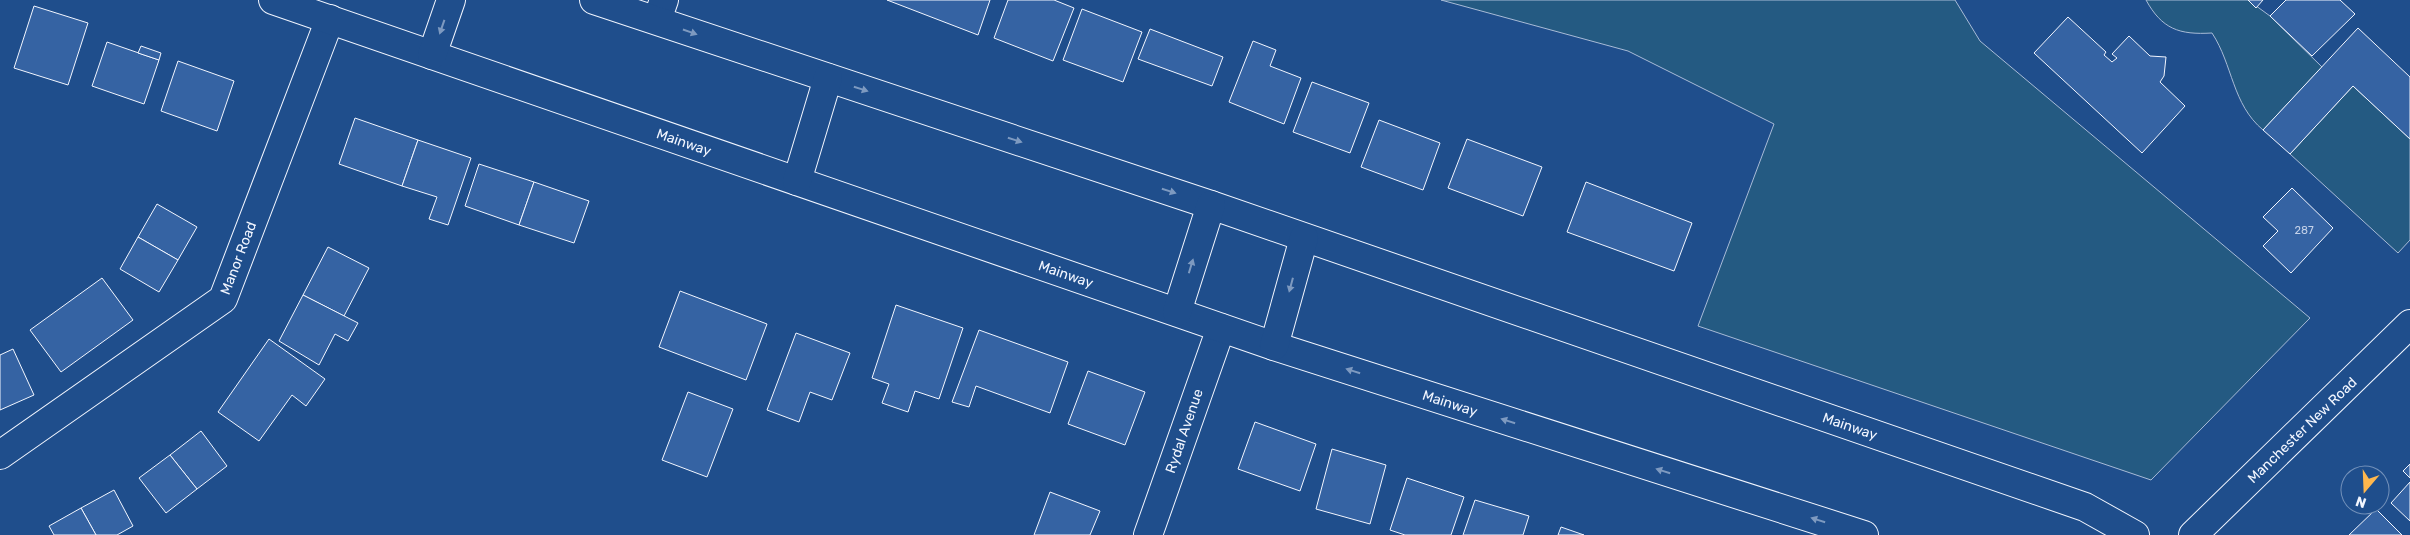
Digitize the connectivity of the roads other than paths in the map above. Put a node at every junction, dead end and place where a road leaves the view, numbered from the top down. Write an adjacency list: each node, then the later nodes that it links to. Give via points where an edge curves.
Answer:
1 (273, 0): 5 (street, Mainway)
2 (451, 0): 6 (street, one-way to 6)
3 (594, 0): 4 (street, Mainway)
4 (661, 10): 7 (street, Mainway, one-way to 7)
5 (330, 19): 6 (street, Mainway); 15 (street, Manor Road, via 223,299)
6 (432, 55): 8 (street, Mainway)
7 (828, 78): 8 (street); 9 (street, Mainway, one-way to 9)
8 (797, 181): 11 (street, Mainway)
9 (1211, 205): 10 (street, Mainway); 11 (street, one-way to 9)
10 (1304, 238): 14 (street, one-way to 14); 18 (street, Mainway, via 2085,507)
11 (1177, 312): 13 (street, Mainway)
12 (2410, 324): 19 (street, Manchester New Road)
13 (1221, 328): 14 (street, Mainway); 16 (street, Rydal Avenue)
14 (1274, 346): 17 (street, Mainway, one-way to 14)
15 (0, 454)
16 (1148, 535)
17 (1864, 535)
18 (2135, 535)
19 (2193, 535)

